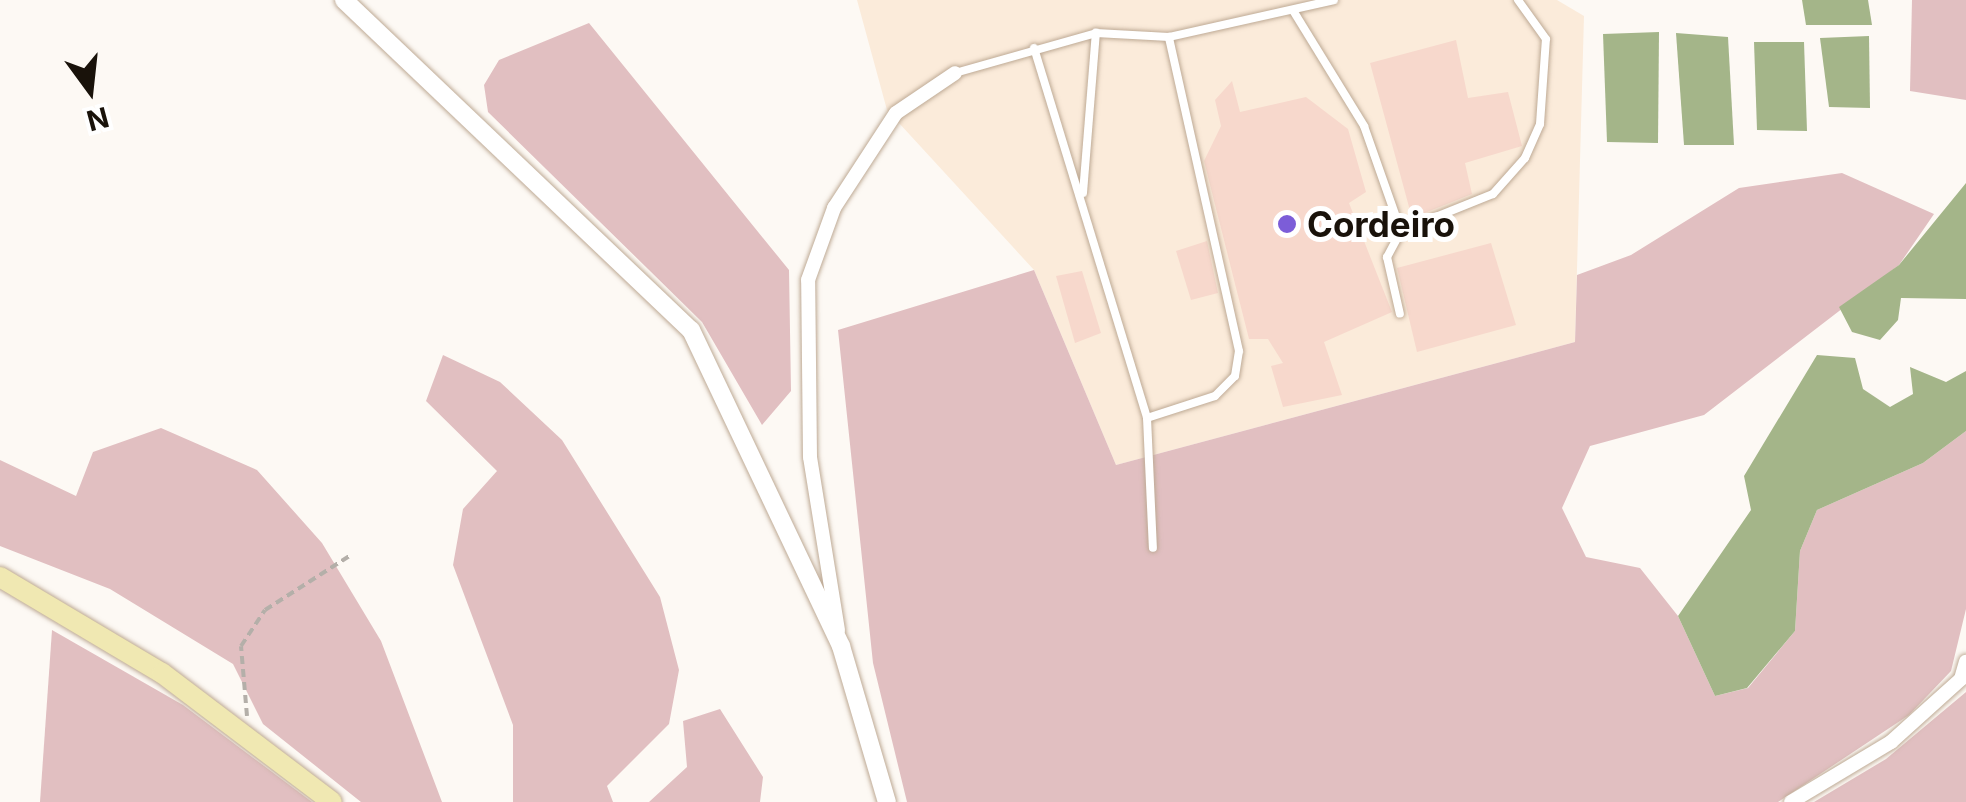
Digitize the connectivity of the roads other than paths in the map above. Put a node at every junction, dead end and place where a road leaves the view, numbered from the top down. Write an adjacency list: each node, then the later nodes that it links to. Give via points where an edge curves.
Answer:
1 (344, 0): 15 (street, via 691,330)
2 (1334, 0): 4 (lane)
3 (1518, 0): 10 (lane, via 1546,39 1540,124 1525,158 1493,194)
4 (1294, 12): 6 (lane); 10 (lane, via 1364,126)
5 (1096, 33): 6 (lane); 7 (lane); 9 (lane)
6 (1169, 37): 12 (lane, via 1239,351 1234,376 1215,396)
7 (1034, 48): 8 (lane); 9 (lane)
8 (955, 73): 15 (street, via 896,113 834,208 808,280 810,457)
9 (1083, 196): 12 (lane)
10 (1400, 232): 11 (lane, via 1387,257)
11 (1400, 314)
12 (1148, 418): 13 (lane)
13 (1152, 548)
14 (0, 577): 17 (main road, via 40,593)
15 (841, 646): 18 (street)
16 (1966, 662): 19 (street, via 1962,679 1890,742)
17 (332, 802)
18 (887, 802)
19 (1790, 802)

